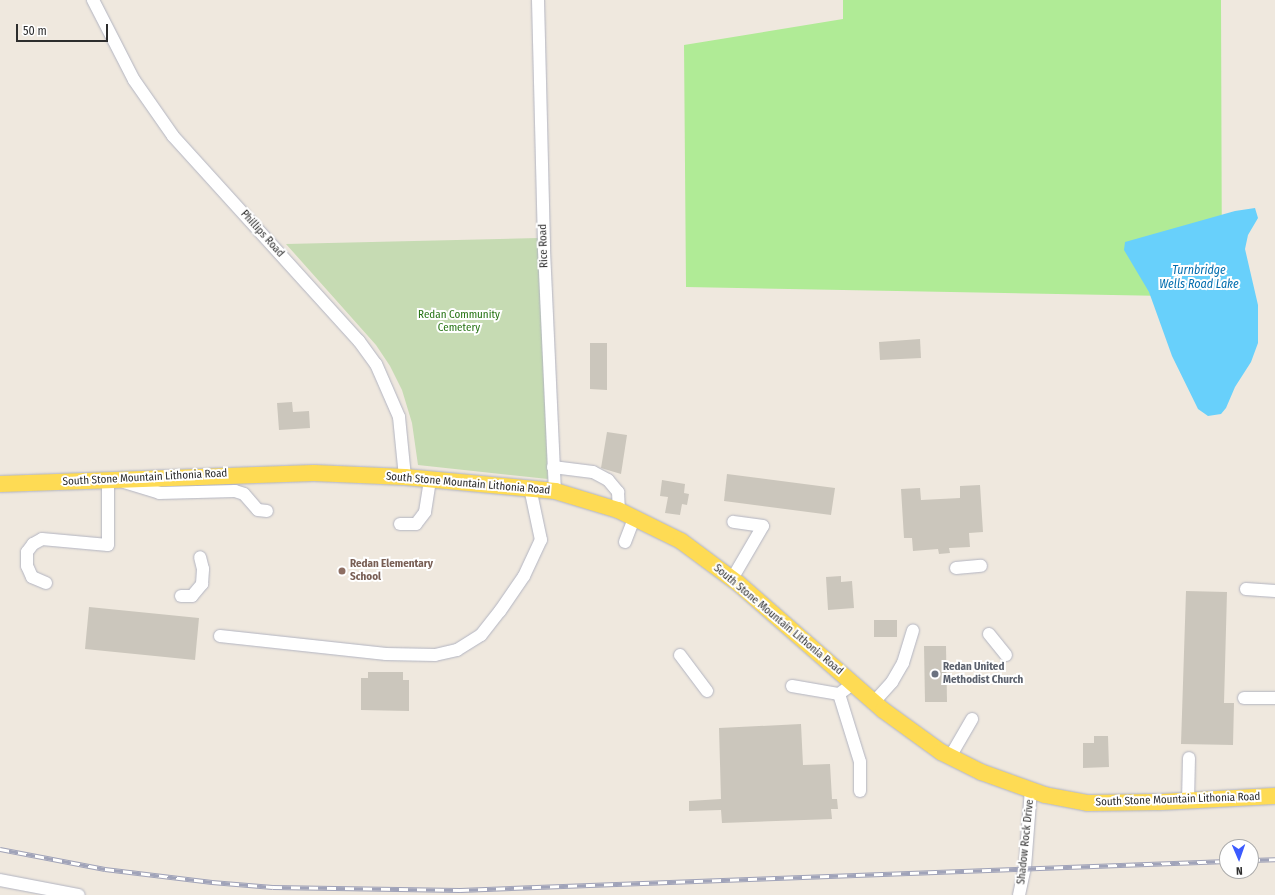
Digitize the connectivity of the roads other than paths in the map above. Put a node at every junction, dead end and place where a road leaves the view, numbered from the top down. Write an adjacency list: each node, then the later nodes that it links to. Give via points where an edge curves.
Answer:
1 (93, 0): 4 (street, Phillips Road, via 134,80 173,136 359,341 376,364 390,391 399,417)
2 (538, 0): 3 (street, Rice Road)
3 (553, 467): 9 (street, Rice Road); 11 (street, via 593,472 608,480 618,492)
4 (405, 477): 5 (main road, South Stone Mountain Lithonia Road); 6 (main road, South Stone Mountain Lithonia Road, via 254,473)
5 (430, 479): 8 (main road, South Stone Mountain Lithonia Road); 14 (street, via 425,512 416,524)
6 (114, 481): 7 (main road, South Stone Mountain Lithonia Road); 10 (street, via 159,493 234,491 244,494 258,510); 20 (street, via 108,545 42,539 33,544 27,552 27,566 32,578)
7 (0, 484)
8 (530, 488): 9 (main road, South Stone Mountain Lithonia Road); 26 (street, via 541,540 524,576 500,611 481,635 457,650 435,655 386,654)
9 (555, 492): 11 (main road, South Stone Mountain Lithonia Road)
10 (268, 511)
11 (620, 511): 12 (main road, South Stone Mountain Lithonia Road)
12 (634, 519): 15 (street); 19 (main road, South Stone Mountain Lithonia Road, via 681,542)
13 (733, 522): 19 (street, via 763,526)
14 (400, 524)
15 (625, 542)
16 (200, 557): 23 (street, via 204,569 202,584 192,596)
17 (981, 566): 18 (street)
18 (956, 568)
19 (732, 579): 29 (main road, South Stone Mountain Lithonia Road)
20 (46, 582)
21 (1246, 589): 22 (street)
22 (1275, 591)
23 (181, 596)
24 (913, 630): 35 (street, via 892,682)
25 (989, 634): 28 (street)
26 (220, 636)
27 (680, 655): 31 (street)
28 (1006, 655)
29 (853, 683): 32 (street); 35 (main road, South Stone Mountain Lithonia Road)
30 (792, 686): 32 (street)
31 (707, 691)
32 (839, 694): 40 (street, via 860,762)
33 (1244, 698): 34 (street)
34 (1275, 698)
35 (874, 702): 37 (main road, South Stone Mountain Lithonia Road)
36 (972, 719): 37 (street)
37 (950, 757): 39 (main road, South Stone Mountain Lithonia Road)
38 (1189, 758): 42 (street)
39 (1032, 790): 42 (main road, South Stone Mountain Lithonia Road, via 1088,803); 45 (street, Shadow Rock Drive, via 1025,867)
40 (860, 791)
41 (1275, 796): 42 (main road, South Stone Mountain Lithonia Road)
42 (1188, 801)
43 (0, 880): 44 (street)
44 (79, 895)
45 (1019, 895)

